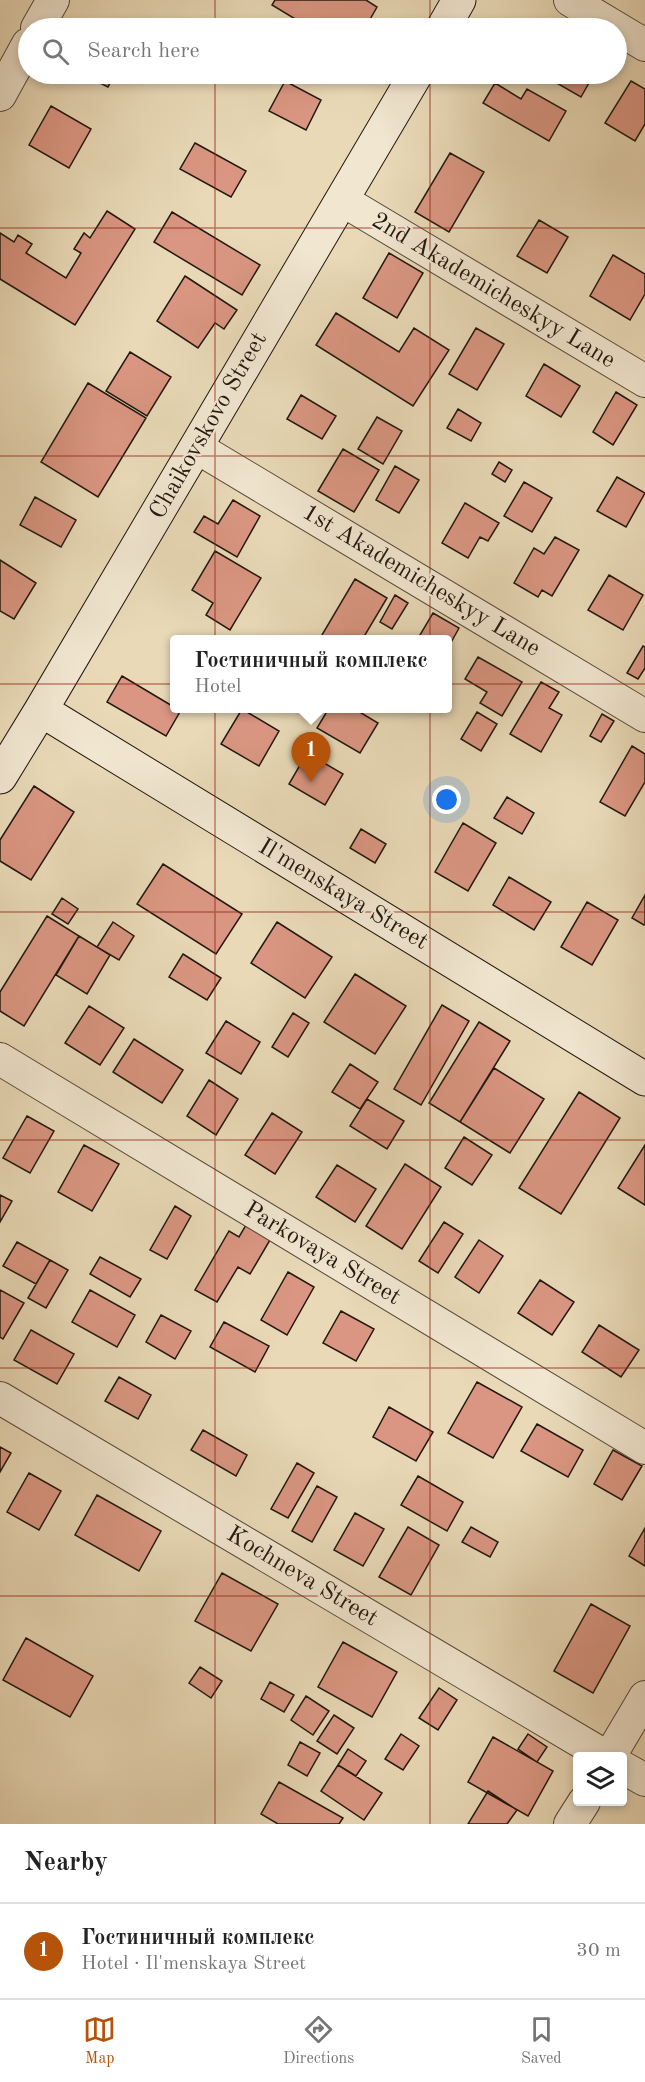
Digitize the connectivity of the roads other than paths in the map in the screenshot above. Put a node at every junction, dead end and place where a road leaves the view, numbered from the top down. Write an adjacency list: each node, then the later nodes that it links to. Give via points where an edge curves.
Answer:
1 (53, 0): 4 (street)
2 (459, 0): 5 (main road)
3 (570, 0): 6 (street)
4 (43, 18)
5 (448, 18)
6 (600, 18)
7 (627, 34): 8 (street)
8 (645, 45)
9 (18, 62): 11 (street)
10 (410, 84): 12 (main road, Chaikovskovo Street)
11 (0, 95)
12 (342, 200): 13 (street, 2nd Akademicheskyy Lane); 14 (main road, Chaikovskovo Street)
13 (645, 381)
14 (196, 447): 15 (main road, Chaikovskovo Street); 16 (street, 1st Akademicheskyy Lane)
15 (41, 710): 17 (main road, Chaikovskovo Street); 19 (main road, Il'menskaya Street)
16 (645, 716)
17 (0, 777)
18 (0, 1059): 21 (street, Parkovaya Street)
19 (645, 1079)
20 (0, 1398): 23 (street, Kochneva Street)
21 (645, 1448)
22 (645, 1696): 24 (street)
23 (598, 1752)
24 (612, 1752)
25 (627, 1770): 26 (street)
26 (645, 1780)
27 (581, 1806): 28 (street)
28 (570, 1824)

